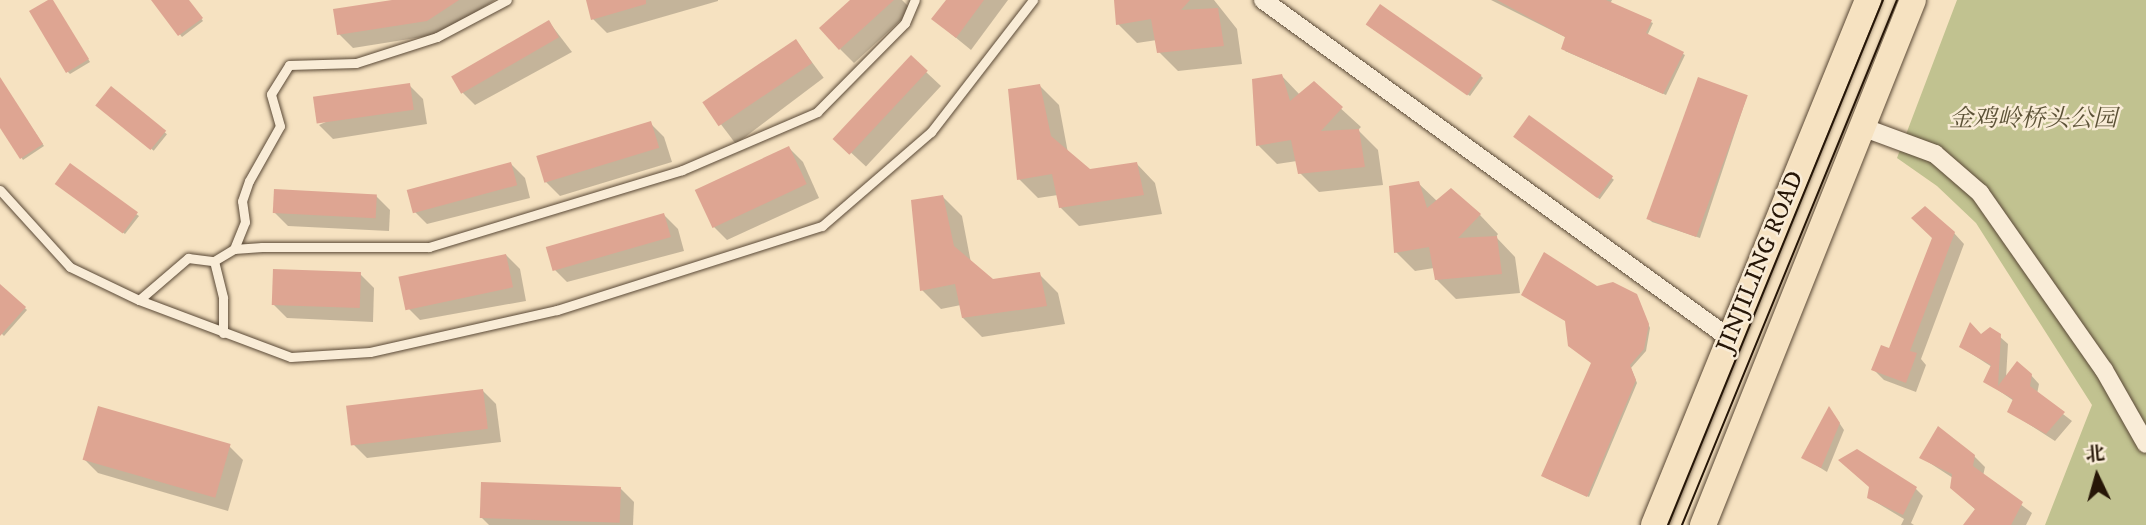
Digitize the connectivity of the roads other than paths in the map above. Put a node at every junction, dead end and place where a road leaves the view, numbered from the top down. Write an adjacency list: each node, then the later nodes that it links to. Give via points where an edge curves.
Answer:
1 (508, 0): 9 (lane, via 437,37 356,63 289,65 271,94 280,126 249,181 242,201 245,222)
2 (915, 0): 9 (lane, via 905,23 817,112 682,170 429,247)
3 (1033, 0): 12 (lane, via 931,132 822,226 556,310 370,352 291,358)
4 (1263, 0): 13 (street)
5 (1868, 0): 13 (main road, JINJILING ROAD)
6 (1913, 0): 7 (main road, JINJILING ROAD)
7 (1862, 127): 14 (street, via 1935,154 1980,193 2104,370); 16 (main road, JINJILING ROAD)
8 (0, 190): 11 (lane, via 70,267)
9 (234, 249): 10 (lane)
10 (214, 261): 11 (lane, via 188,258); 12 (lane, via 223,298)
11 (139, 300): 12 (lane)
12 (223, 333)
13 (1729, 338): 15 (main road, JINJILING ROAD)
14 (2146, 444)
15 (1654, 525)
16 (1703, 525)

